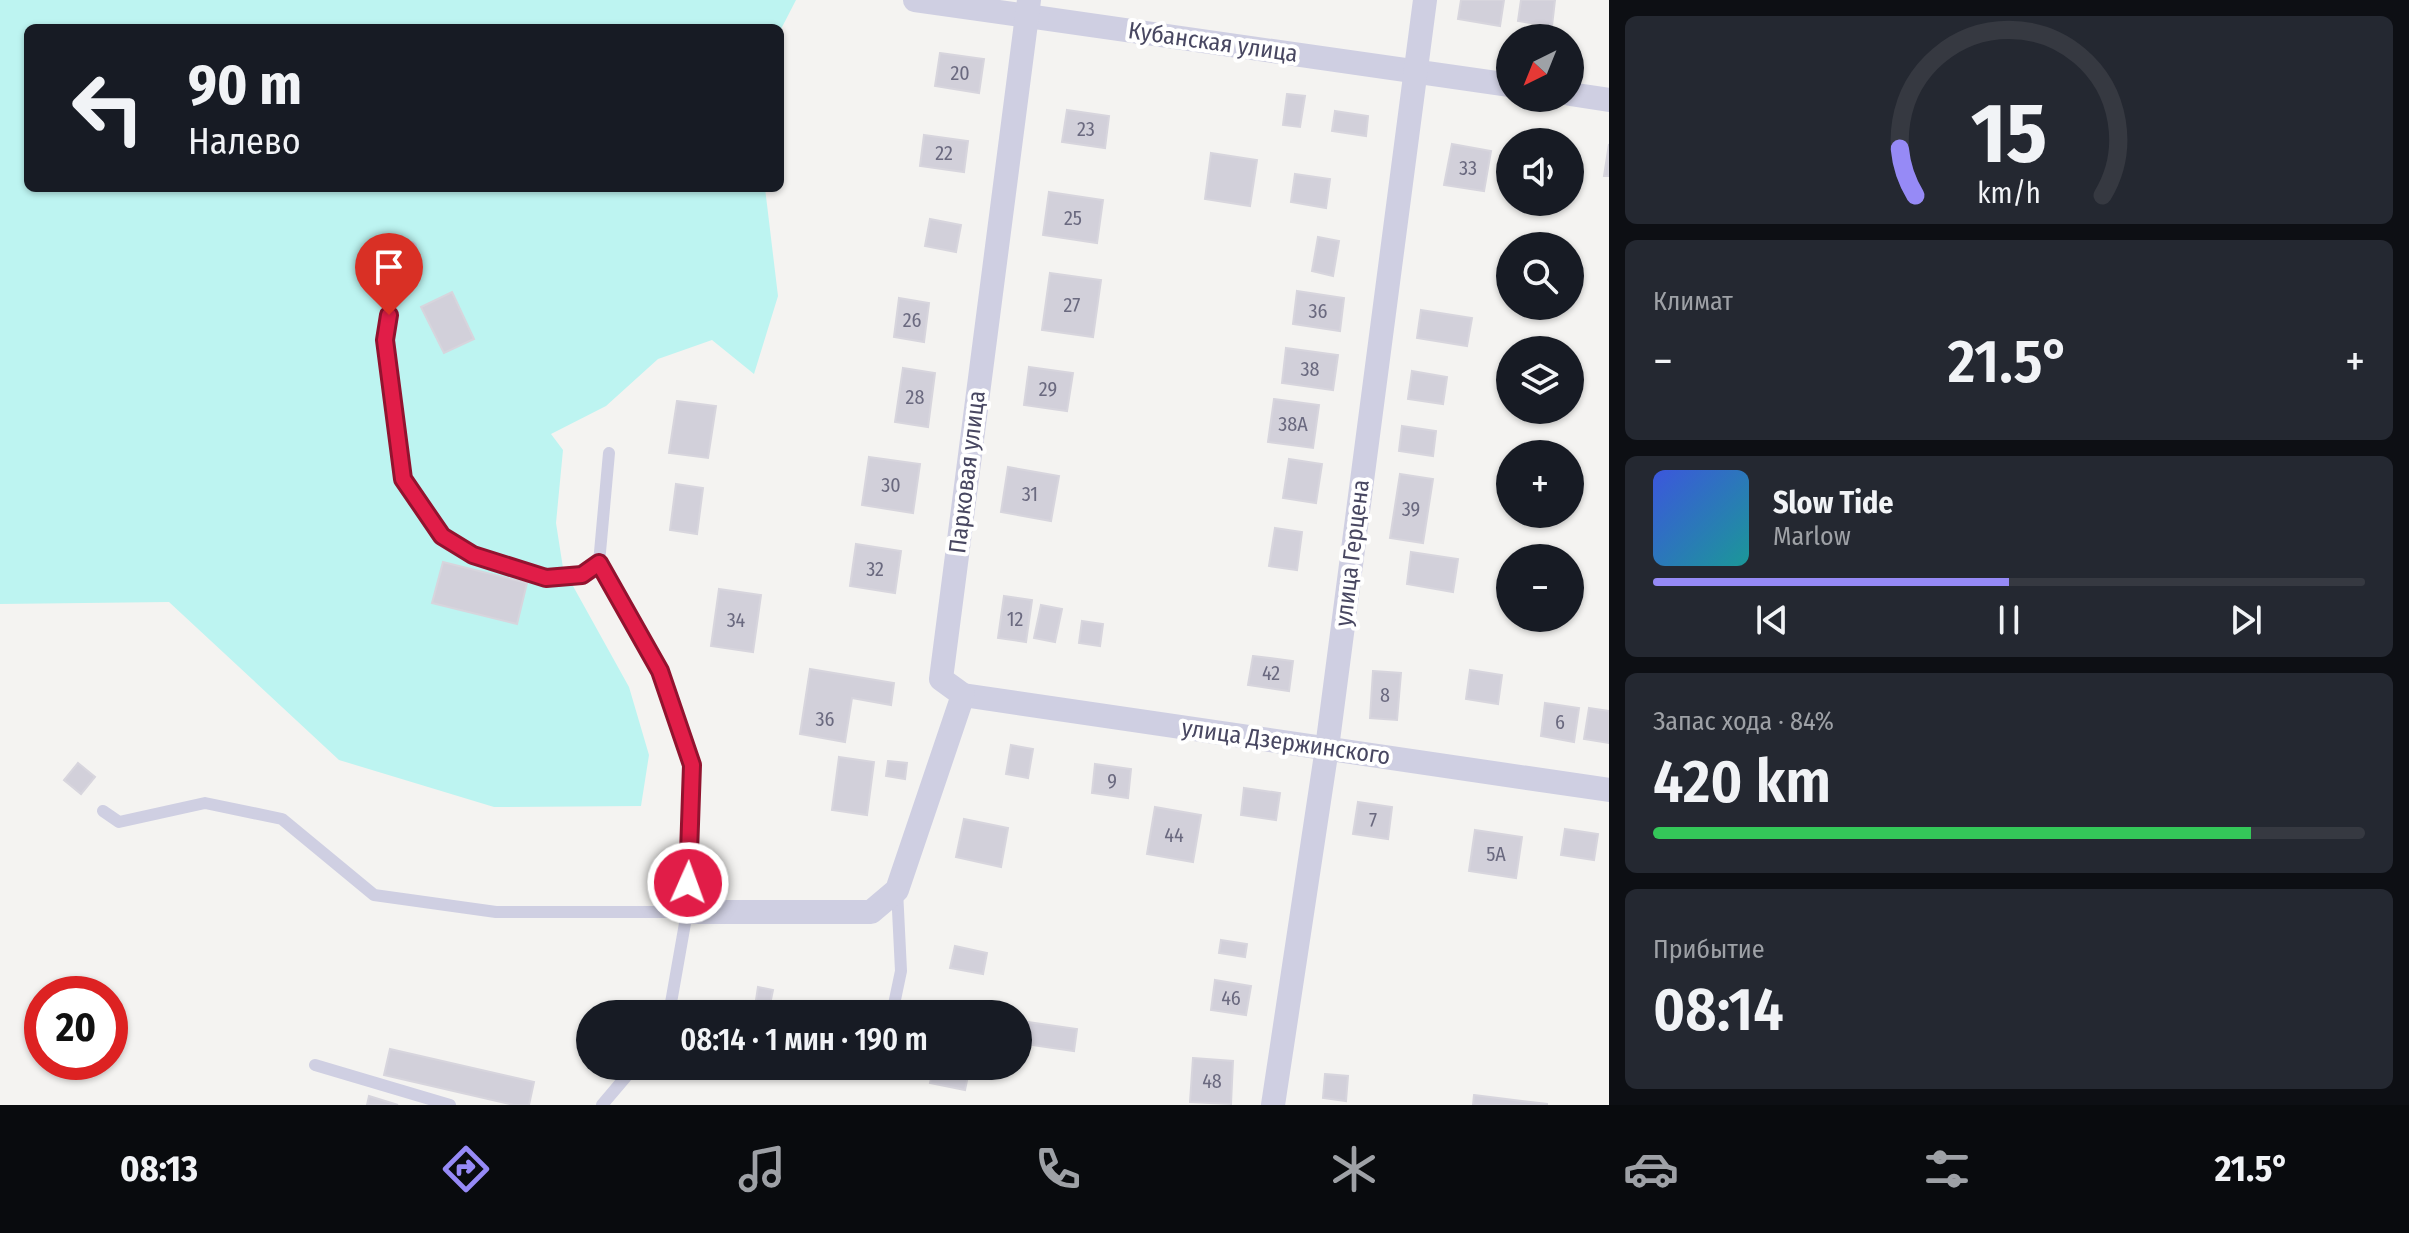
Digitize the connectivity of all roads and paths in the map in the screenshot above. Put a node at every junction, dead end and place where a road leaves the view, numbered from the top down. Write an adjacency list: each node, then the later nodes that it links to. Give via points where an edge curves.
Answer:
1 (915, 0): 3 (street, Кубанская улица)
2 (1425, 0): 4 (street, улица Герцена)
3 (1028, 7): 4 (street, Кубанская улица); 11 (street, Парковая улица, via 941,679)
4 (1415, 71): 5 (street, Кубанская улица); 12 (street, улица Герцена)
5 (1496, 83)
6 (1584, 96): 7 (street)
7 (1609, 100)
8 (411, 247): 10 (lane, via 397,263 385,340 403,479 442,536 473,555 546,578 582,575)
9 (609, 453): 10 (lane)
10 (599, 563): 16 (lane, via 660,671 692,765)
11 (963, 695): 12 (street, улица Дзержинского); 15 (street)
12 (1327, 748): 13 (street, улица Дзержинского); 23 (street, улица Герцена)
13 (1609, 790)
14 (103, 811): 16 (lane, via 119,822 205,803 282,819 374,895 496,912)
15 (897, 890): 16 (street, via 871,912); 18 (lane, via 901,971)
16 (687, 912): 17 (lane)
17 (671, 1000)
18 (895, 1000)
19 (315, 1065): 21 (lane)
20 (623, 1080): 22 (lane)
21 (450, 1105)
22 (602, 1105)
23 (1273, 1105)

